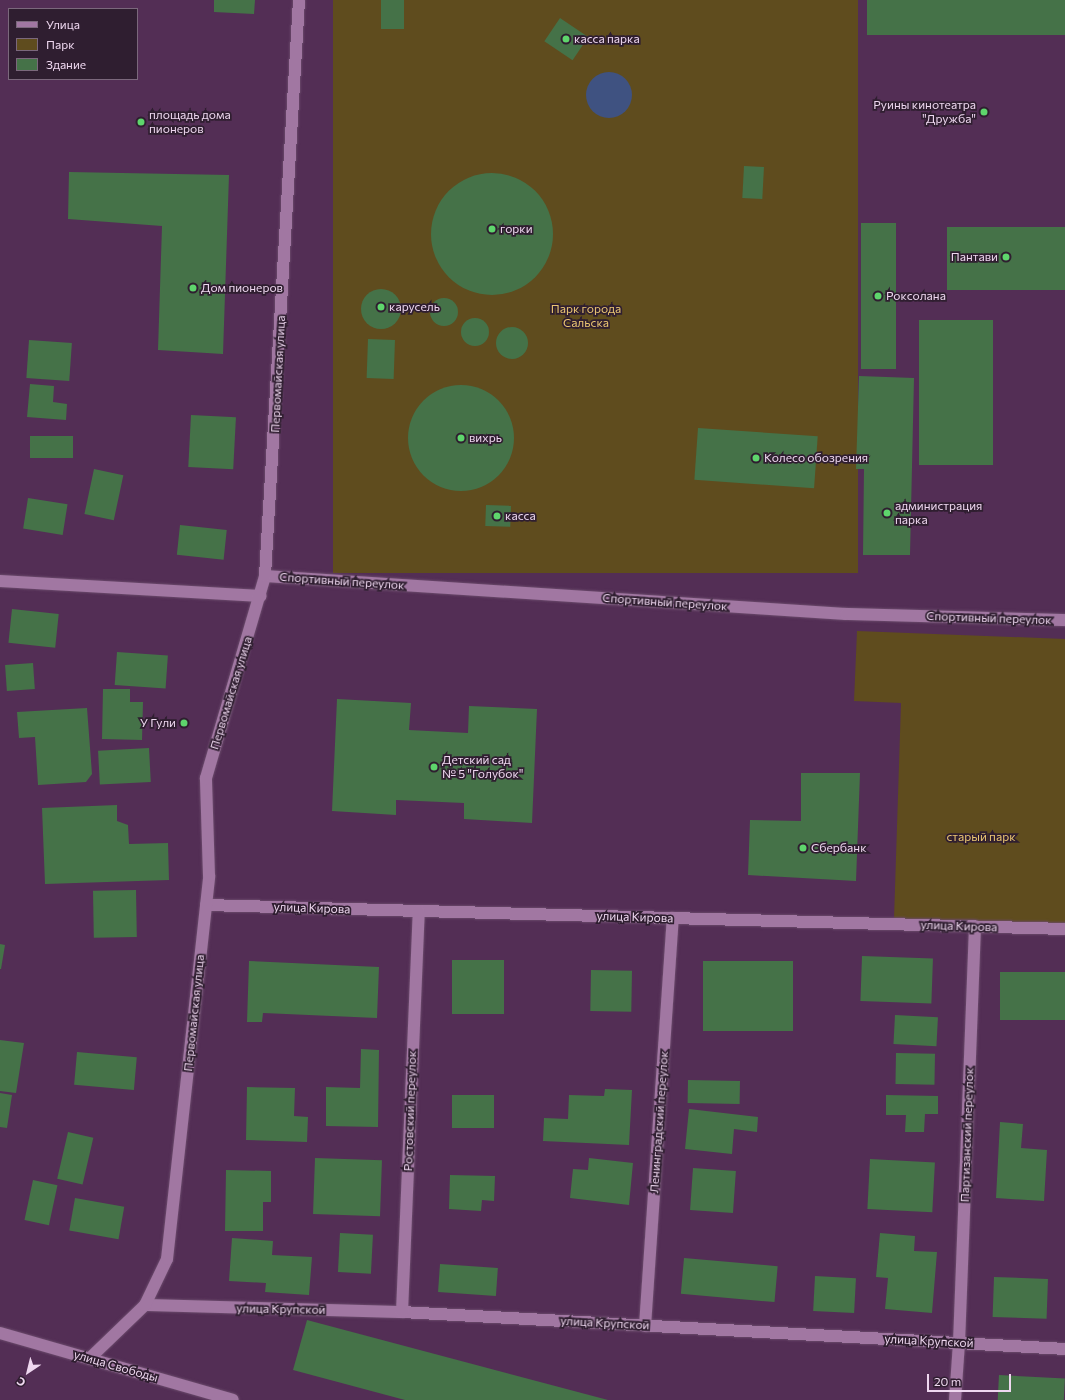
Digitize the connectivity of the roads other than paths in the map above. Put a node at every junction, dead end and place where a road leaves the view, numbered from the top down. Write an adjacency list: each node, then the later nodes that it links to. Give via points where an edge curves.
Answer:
1 (299, 0): 2 (street, Первомайская улица)
2 (265, 576): 4 (street, Первомайская улица); 5 (street, Спортивный переулок, via 846,614)
3 (0, 581): 4 (street)
4 (261, 596): 6 (street, Первомайская улица, via 206,778 209,876)
5 (1065, 620)
6 (206, 905): 7 (street, улица Кирова); 11 (street, Первомайская улица, via 167,1259)
7 (419, 911): 8 (street, улица Кирова); 12 (street, Ростовский переулок)
8 (672, 918): 9 (street, улица Кирова); 13 (street, Ленинградский переулок)
9 (975, 926): 10 (street, улица Кирова); 15 (street, Партизанский переулок)
10 (1065, 929)
11 (145, 1305): 12 (street, улица Крупской); 17 (street, Первомайская улица)
12 (402, 1312): 13 (street, улица Крупской)
13 (645, 1326): 15 (street, улица Крупской)
14 (0, 1333): 17 (street, улица Свободы)
15 (959, 1343): 16 (street, улица Крупской); 19 (street, Партизанский переулок)
16 (1065, 1349)
17 (90, 1358): 18 (street, улица Свободы)
18 (233, 1400)
19 (955, 1400)

